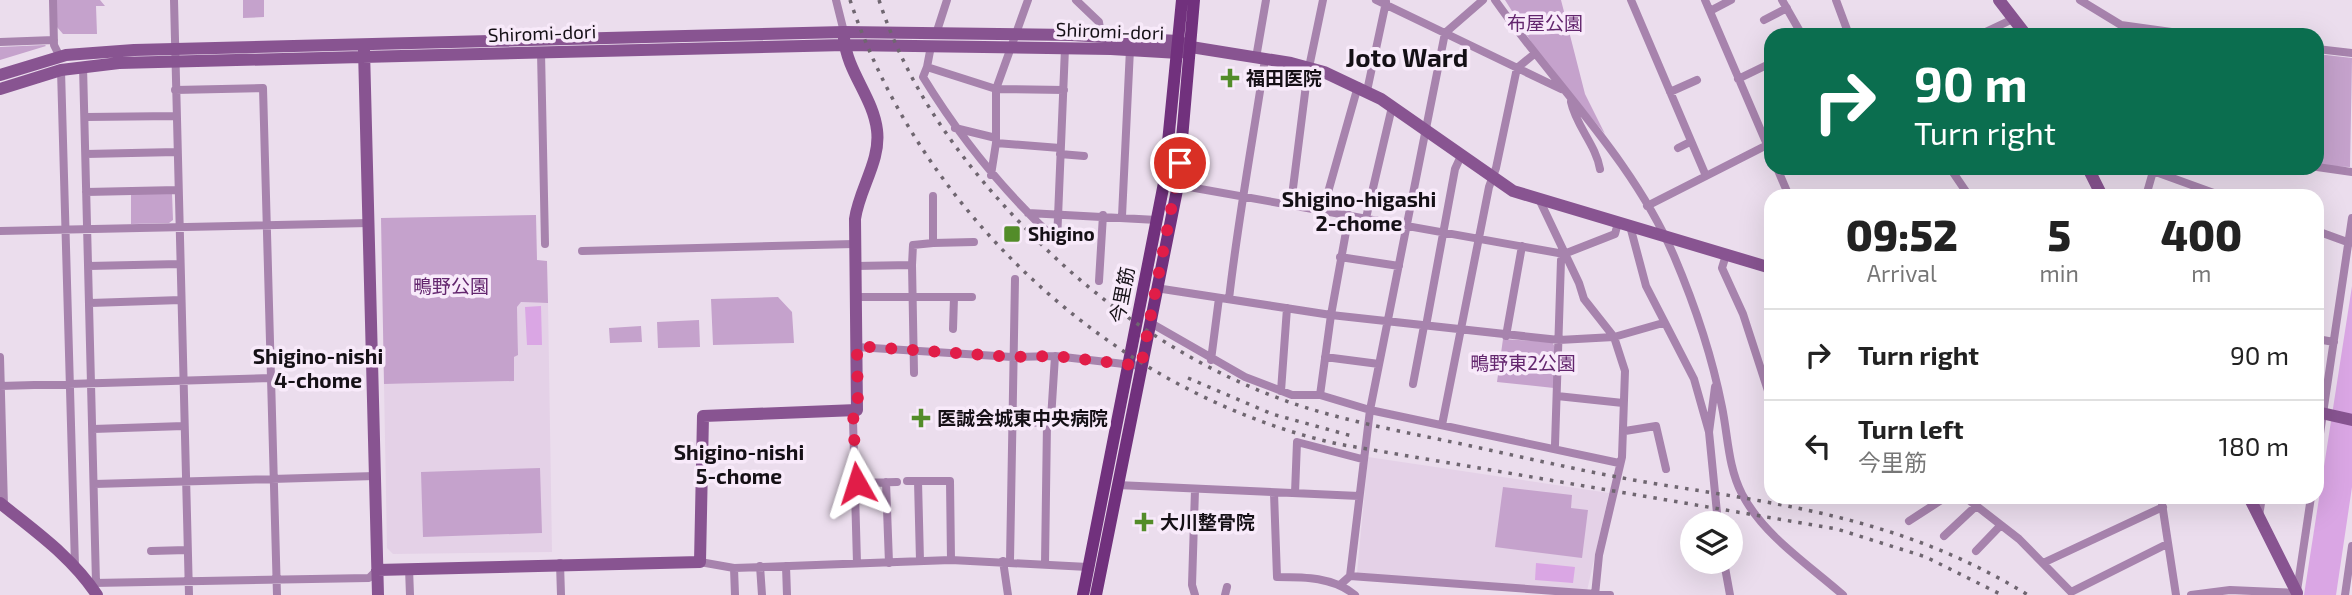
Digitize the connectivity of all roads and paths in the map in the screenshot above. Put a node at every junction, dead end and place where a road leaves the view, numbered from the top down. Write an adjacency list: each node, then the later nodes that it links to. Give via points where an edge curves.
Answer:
1 (53, 0): 34 (street)
2 (174, 0): 45 (street)
3 (836, 0): 33 (street)
4 (947, 0): 30 (street)
5 (1028, 0): 31 (street)
6 (1076, 0): 32 (street, via 1099,22)
7 (1182, 0): 38 (main road, 今里筋)
8 (1194, 0): 38 (main road, 今里筋)
9 (1266, 0): 47 (street)
10 (1323, 0): 52 (street)
11 (1483, 0): 29 (street)
12 (1495, 0): 46 (street)
13 (1631, 0): 63 (street)
14 (1705, 0): 21 (street)
15 (1731, 0): 21 (street)
16 (1836, 0): 25 (street)
17 (1999, 0): 22 (street)
18 (2080, 0): 28 (street, via 2121,25)
19 (1382, 1): 29 (street); 57 (street)
20 (1784, 4): 23 (street); 24 (street)
21 (1710, 11): 55 (street)
22 (2013, 19): 26 (street); 27 (street)
23 (1764, 20)
24 (1798, 28)
25 (1846, 28)
26 (1994, 28)
27 (2021, 28)
28 (2142, 28)
29 (1445, 33): 53 (street); 69 (street)
30 (936, 34): 31 (street, Shiromi-dori); 33 (street, Shiromi-dori)
31 (1017, 34): 32 (street, Shiromi-dori); 37 (street)
32 (1101, 35): 38 (street, Shiromi-dori)
33 (844, 38): 36 (street, Shiromi-dori); 42 (street, Shiromi-dori); 43 (street, Shiromi-dori); 121 (street, via 846,57 877,131 875,159 858,203)
34 (54, 40): 35 (street); 48 (street)
35 (0, 42)
36 (930, 46): 37 (street, Shiromi-dori); 51 (street)
37 (1012, 47): 39 (street, Shiromi-dori); 59 (street)
38 (1183, 47): 40 (street, Shiromi-dori); 47 (street); 87 (main road, 今里筋); 104 (main road, 今里筋)
39 (1065, 48): 40 (street, Shiromi-dori); 60 (street)
40 (1130, 50): 101 (street)
41 (2324, 50): 44 (street)
42 (364, 51): 43 (street, Shiromi-dori); 45 (street, Shiromi-dori); 105 (street)
43 (541, 52): 120 (street)
44 (2352, 53)
45 (175, 55): 48 (street, Shiromi-dori, via 101,51); 49 (street, Shiromi-dori); 61 (street)
46 (1533, 55): 53 (street); 62 (street)
47 (1260, 58): 52 (street); 91 (street)
48 (60, 63): 49 (street, Shiromi-dori); 54 (street, Shiromi-dori); 58 (street, Shiromi-dori); 111 (street)
49 (83, 66): 67 (street)
50 (1764, 66): 55 (street)
51 (927, 67): 59 (street); 68 (street, via 923,77)
52 (1310, 68): 57 (street); 94 (street)
53 (1517, 68): 62 (street); 86 (street)
54 (0, 75)
55 (1738, 79): 70 (street)
56 (1697, 80): 63 (street)
57 (1362, 88): 65 (street); 96 (street)
58 (0, 89)
59 (996, 89): 60 (street); 71 (street)
60 (1064, 89): 75 (street)
61 (176, 90): 66 (street); 109 (street, via 263,88)
62 (1563, 90): 64 (street)
63 (1670, 92): 72 (street)
64 (1571, 100): 81 (street, via 1575,120); 95 (street)
65 (1392, 107): 69 (street); 102 (street)
66 (176, 116): 67 (street); 76 (street)
67 (86, 117): 77 (street)
68 (955, 128): 71 (street); 83 (street)
69 (1426, 131): 79 (street); 106 (street)
70 (1764, 134)
71 (996, 141): 75 (street); 83 (street)
72 (1690, 142): 74 (street); 85 (street)
73 (1764, 147): 85 (street)
74 (1678, 148)
75 (1060, 151): 78 (street); 98 (street)
76 (177, 152): 77 (street); 89 (street)
77 (86, 154): 90 (street)
78 (1084, 156)
79 (1461, 156): 86 (street); 113 (street)
80 (2324, 168): 82 (street)
81 (1600, 169)
82 (2352, 172)
83 (991, 175): 97 (street)
84 (2169, 175): 88 (street)
85 (1706, 176): 95 (street)
86 (1492, 178): 93 (street); 116 (street)
87 (1178, 185): 91 (street); 135 (main road, 今里筋)
88 (2204, 189)
89 (178, 190): 90 (street); 108 (street)
90 (86, 191): 110 (street)
91 (1245, 195): 94 (street); 141 (street)
92 (933, 196): 118 (street)
93 (1539, 199): 107 (street); 124 (street)
94 (1291, 204): 96 (street)
95 (1647, 206): 115 (street)
96 (1323, 210): 100 (street)
97 (1028, 213): 98 (street); 98 (street, via 1057,241)
98 (1057, 213): 99 (street)
99 (1102, 215): 101 (street); 134 (street)
100 (1349, 215): 102 (street); 126 (street)
101 (1122, 216): 104 (street)
102 (1366, 218): 106 (street)
103 (2352, 218): 119 (street)
104 (1157, 220): 165 (main road, 今里筋)
105 (369, 223): 109 (street); 196 (street)
106 (1408, 225): 113 (street); 130 (street)
107 (1624, 225): 115 (street); 124 (street, via 1615,234); 148 (street)
108 (180, 227): 109 (street); 110 (street); 127 (street)
109 (268, 227): 168 (street)
110 (88, 229): 111 (street); 129 (street)
111 (65, 230): 112 (street); 171 (street)
112 (0, 231)
113 (1443, 232): 116 (street); 149 (street)
114 (2324, 234): 119 (street)
115 (1663, 236): 125 (street); 167 (street, via 1674,255)
116 (1479, 238): 122 (street); 151 (street)
117 (974, 242): 118 (street)
118 (933, 243): 128 (street, via 913,245)
119 (2350, 243): 156 (street)
120 (545, 244)
121 (854, 244): 123 (street); 132 (street)
122 (1522, 246): 124 (street); 152 (street)
123 (582, 251)
124 (1564, 254): 153 (street, via 1584,299); 154 (street)
125 (1726, 255): 131 (street); 169 (street, via 1722,268)
126 (1340, 257): 130 (street); 145 (street)
127 (180, 264): 129 (street); 142 (street)
128 (912, 265): 132 (street); 136 (street)
129 (89, 266): 143 (street)
130 (1399, 266): 147 (street)
131 (1764, 266)
132 (855, 267): 137 (street)
133 (1015, 279): 160 (street)
134 (1099, 281)
135 (1156, 288): 140 (street); 146 (main road, 今里筋)
136 (913, 296): 137 (street); 138 (street); 158 (street)
137 (855, 297): 157 (street)
138 (954, 297): 139 (street); 150 (street)
139 (972, 297)
140 (1219, 298): 141 (street); 163 (street)
141 (1230, 299): 144 (street)
142 (181, 300): 143 (street); 170 (street)
143 (90, 303): 172 (street)
144 (1287, 309): 145 (street); 175 (street)
145 (1331, 315): 147 (street); 161 (street)
146 (1149, 322): 163 (street); 165 (main road, 今里筋)
147 (1388, 322): 149 (street); 164 (street)
148 (1663, 323): 153 (street); 190 (street, via 1693,379)
149 (1425, 326): 151 (street); 173 (street)
150 (953, 329)
151 (1461, 331): 152 (street); 186 (street)
152 (1506, 335): 154 (street)
153 (1614, 337): 154 (street); 179 (street, via 1625,371)
154 (1559, 340): 177 (street)
155 (2324, 340): 156 (street)
156 (2334, 342): 178 (street)
157 (857, 346): 158 (street); 180 (street)
158 (915, 351): 160 (street); 166 (street)
159 (1055, 356): 160 (street); 165 (street); 185 (street)
160 (1012, 357): 184 (street)
161 (1325, 357): 164 (street); 176 (street)
162 (0, 358): 174 (street)
163 (1211, 360): 175 (street)
164 (1379, 364): 181 (street)
165 (1135, 365): 205 (main road, 今里筋); 241 (main road, 今里筋)
166 (914, 373)
167 (1715, 377): 190 (street); 191 (street)
168 (272, 378): 170 (street); 197 (street)
169 (1764, 379)
170 (183, 381): 172 (street); 187 (street)
171 (69, 384): 172 (street); 174 (street); 238 (street)
172 (92, 384): 188 (street)
173 (1413, 384)
174 (0, 386): 216 (street)
175 (1281, 391): 176 (street)
176 (1320, 395): 181 (street)
177 (1557, 396): 179 (street); 192 (street)
178 (2324, 402)
179 (1623, 403): 189 (street)
180 (858, 410): 203 (street, via 853,419); 232 (street, via 703,416)
181 (1370, 410): 186 (street); 193 (street)
182 (2324, 414): 183 (street)
183 (2352, 420)
184 (1012, 422): 185 (street); 231 (street)
185 (1047, 423): 237 (street)
186 (1442, 425): 194 (street)
187 (184, 426): 188 (street); 198 (street)
188 (93, 429): 204 (street)
189 (1625, 431): 194 (street); 195 (street, via 1656,426)
190 (1709, 437): 191 (street); 219 (street)
191 (1728, 439): 271 (street, via 1737,483 1760,521)
192 (1555, 446)
193 (1362, 459): 208 (street, via 1297,442); 209 (street)
194 (1619, 463): 268 (street)
195 (1666, 469)
196 (375, 476): 197 (street); 244 (street)
197 (275, 479): 198 (street); 247 (street)
198 (186, 480): 204 (street); 226 (street)
199 (908, 481): 200 (street)
200 (918, 481): 229 (street, via 950,481); 230 (street)
201 (886, 482): 202 (street); 203 (street); 234 (street)
202 (897, 482)
203 (857, 483): 236 (street)
204 (94, 484): 250 (street)
205 (1117, 485): 206 (street); 265 (main road, 今里筋)
206 (1195, 490): 207 (street); 266 (street)
207 (1274, 493): 208 (street); 249 (street, via 1277,576)
208 (1295, 494): 209 (street)
209 (1359, 496): 246 (street)
210 (1935, 504): 221 (street)
211 (1974, 504): 217 (street)
212 (2162, 504): 218 (street)
213 (2253, 504): 220 (street)
214 (2261, 504): 220 (street)
215 (2310, 504): 254 (street)
216 (2, 505): 238 (street)
217 (1976, 506): 222 (street); 223 (street)
218 (2163, 508): 224 (street); 235 (street)
219 (1717, 511)
220 (2259, 516): 254 (street)
221 (1909, 521)
222 (2001, 525): 228 (street); 235 (street)
223 (1944, 536)
224 (2166, 544): 235 (street, via 2071,592); 272 (street)
225 (2352, 546): 274 (street)
226 (187, 550): 227 (street); 248 (street)
227 (150, 551)
228 (1976, 551)
229 (951, 560): 230 (street); 231 (street)
230 (920, 561): 234 (street)
231 (1007, 561): 237 (street); 263 (street)
232 (701, 562): 233 (street); 243 (street)
233 (560, 563): 242 (street); 259 (street)
234 (889, 563): 236 (street)
235 (2043, 563)
236 (858, 564): 240 (street)
237 (1045, 564): 241 (street)
238 (75, 566): 250 (street)
239 (760, 566): 240 (street); 243 (street); 261 (street)
240 (786, 566): 262 (street)
241 (1088, 567): 264 (main road, 今里筋)
242 (409, 568): 244 (street); 258 (street)
243 (734, 568): 260 (street)
244 (377, 570): 247 (street, via 369,578); 257 (street)
245 (1726, 574): 270 (street)
246 (1350, 576): 249 (street); 251 (street)
247 (277, 579): 248 (street); 256 (street)
248 (188, 582): 250 (street); 255 (street)
249 (1341, 584): 267 (street)
250 (94, 587)
251 (1492, 591): 252 (street)
252 (1549, 593): 268 (street)
253 (2219, 593): 254 (street); 273 (street)
254 (2297, 594)
255 (189, 595)
256 (277, 595)
257 (378, 595)
258 (410, 595)
259 (561, 595)
260 (734, 595)
261 (762, 595)
262 (787, 595)
263 (1008, 595)
264 (1083, 595)
265 (1096, 595)
266 (1195, 595)
267 (1355, 595)
268 (1595, 595): 269 (street)
269 (1610, 595)
270 (1730, 595)
271 (1843, 595)
272 (2175, 595)
273 (2191, 595)
274 (2345, 595)

